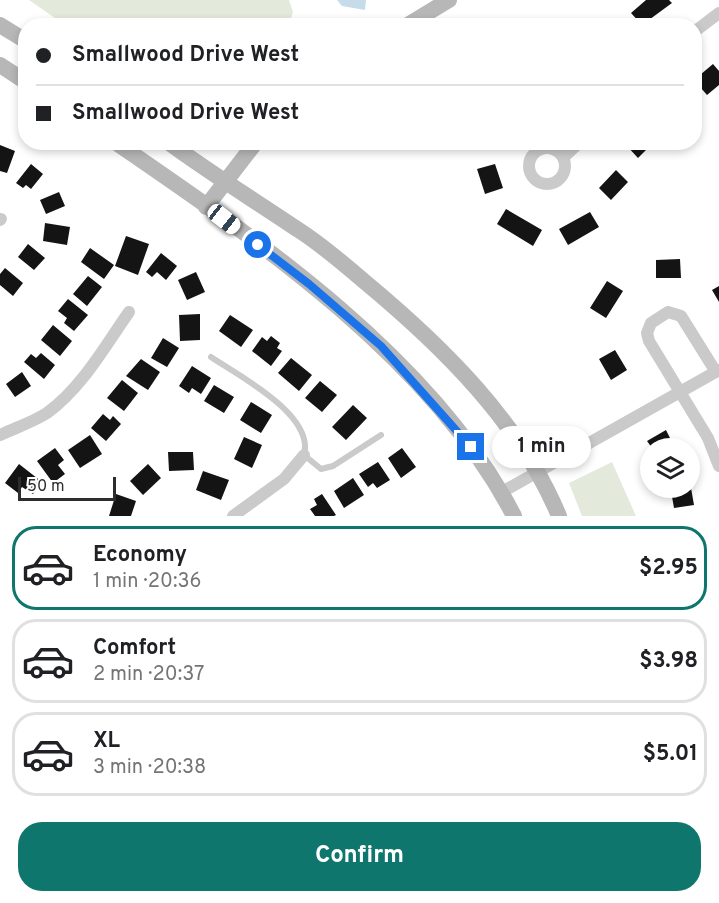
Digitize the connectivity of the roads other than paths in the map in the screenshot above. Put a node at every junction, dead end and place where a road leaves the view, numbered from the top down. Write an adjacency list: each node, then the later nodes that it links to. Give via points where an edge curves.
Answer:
1 (449, 0): 3 (main road)
2 (719, 13): 5 (street)
3 (419, 18)
4 (0, 25): 6 (main road)
5 (702, 26)
6 (18, 36)
7 (0, 65): 8 (main road)
8 (18, 77)
9 (126, 150): 15 (main road)
10 (179, 150): 14 (main road)
11 (250, 150): 14 (main road)
12 (572, 150): 13 (street)
13 (563, 158)
14 (224, 183): 15 (main road); 24 (main road, via 299,230 419,327 501,420)
15 (206, 207): 25 (main road, via 309,284 381,346 438,407)
16 (129, 312): 20 (street, via 75,387 38,418)
17 (211, 357): 22 (lane, via 293,417 306,445)
18 (717, 371): 19 (street); 19 (street, via 681,316 668,312 661,315 647,333)
19 (680, 393): 23 (street, via 708,438); 24 (street)
20 (0, 435)
21 (381, 435): 22 (lane, via 327,469 315,466)
22 (304, 454): 26 (street, via 284,479)
23 (719, 466)
24 (536, 472): 25 (street); 28 (main road)
25 (502, 492): 27 (main road)
26 (233, 516)
27 (514, 516)
28 (559, 516)

